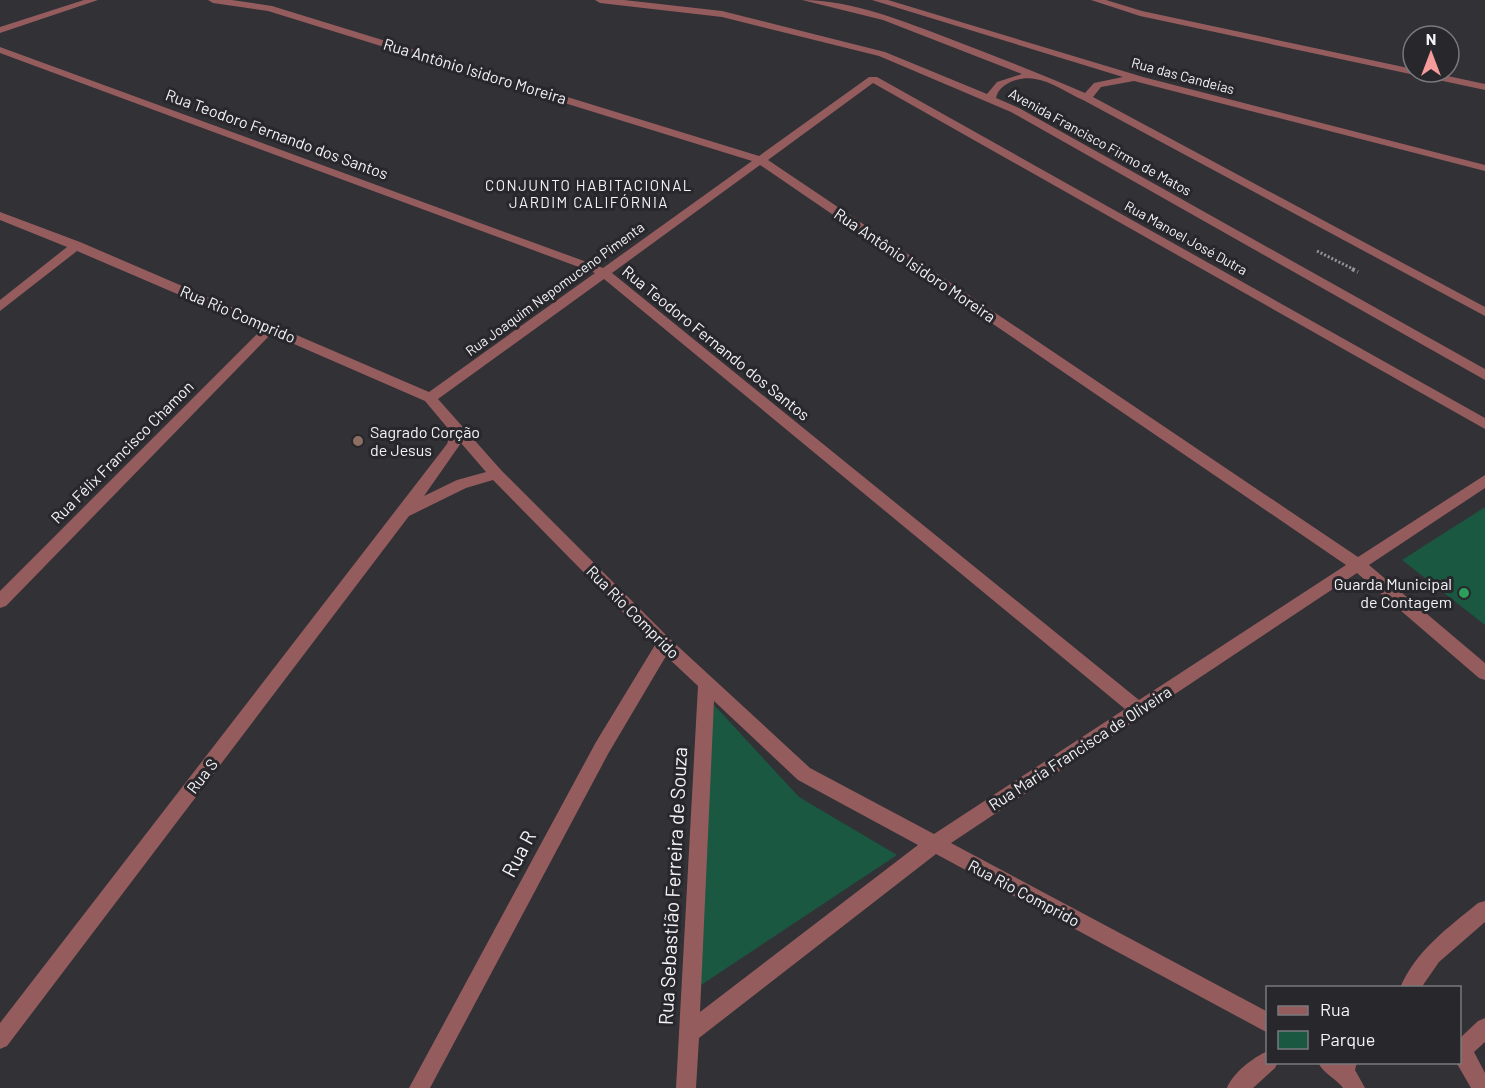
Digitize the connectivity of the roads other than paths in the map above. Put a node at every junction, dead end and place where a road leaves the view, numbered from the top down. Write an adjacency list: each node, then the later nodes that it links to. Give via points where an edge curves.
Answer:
1 (93, 0): 7 (street)
2 (213, 0): 19 (street, Rua Antônio Isidoro Moreira, via 269,8)
3 (600, 0): 18 (street, Avenida Francisco Firmo de Matos, via 722,14 806,34 882,54)
4 (807, 0): 11 (street, Avenida Francisco Firmo de Matos, via 886,18)
5 (877, 0): 9 (street, Rua das Candeias)
6 (1096, 0): 16 (street, via 1140,13)
7 (0, 30)
8 (0, 50): 23 (street, Rua Teodoro Fernando dos Santos)
9 (1062, 57): 10 (street); 14 (street, Rua das Candeias)
10 (1080, 71)
11 (1040, 77): 17 (street, Avenida Francisco Firmo de Matos); 18 (street, via 1027,76 1003,83 991,94)
12 (873, 78): 19 (street, Rua Joaquim Nepomuceno Pimenta); 29 (street, Rua Manoel José Dutra)
13 (1089, 78): 15 (street)
14 (1139, 79): 15 (street, via 1118,79); 20 (street, Rua das Candeias)
15 (1098, 85): 17 (street)
16 (1485, 87)
17 (1087, 98): 25 (street, Avenida Francisco Firmo de Matos)
18 (991, 100): 27 (street, Avenida Francisco Firmo de Matos)
19 (760, 160): 23 (street, Rua Joaquim Nepomuceno Pimenta); 34 (street, Rua Antônio Isidoro Moreira)
20 (1485, 168)
21 (0, 216): 22 (street, Rua Rio Comprido)
22 (76, 245): 24 (street); 26 (street, Rua Rio Comprido)
23 (605, 273): 28 (street, Rua Joaquim Nepomuceno Pimenta); 39 (street, Rua Teodoro Fernando dos Santos)
24 (0, 307)
25 (1485, 312)
26 (270, 328): 28 (street, Rua Rio Comprido); 35 (street, Rua Félix Francisco Chamon)
27 (1485, 375)
28 (430, 398): 30 (street, Rua Rio Comprido)
29 (1485, 424)
30 (458, 432): 31 (street, Rua Rio Comprido); 33 (street, Rua S, via 453,446)
31 (496, 474): 33 (street, Rua S, via 462,484); 36 (street, Rua Rio Comprido)
32 (1485, 481): 34 (street, Rua Maria Francisca de Oliveira)
33 (404, 512): 46 (street, Rua S)
34 (1358, 566): 37 (street, Rua Antônio Isidoro Moreira); 39 (street, Rua Maria Francisca de Oliveira)
35 (0, 601)
36 (664, 644): 38 (street, Rua Rio Comprido); 50 (street, Rua R, via 602,748)
37 (1485, 673)
38 (706, 686): 40 (street, Rua Rio Comprido, via 804,774); 45 (street, Rua Sebastião Ferreira de Souza)
39 (1138, 709): 40 (street, Rua Maria Francisca de Oliveira)
40 (933, 845): 43 (street, Rua Rio Comprido); 45 (street, Rua Maria Francisca de Oliveira)
41 (1485, 910): 42 (street, via 1434,955)
42 (1410, 986)
43 (1266, 1022)
44 (1485, 1028): 47 (street)
45 (688, 1034): 51 (street, Rua Sebastião Ferreira de Souza)
46 (0, 1039)
47 (1461, 1050)
48 (1461, 1052): 53 (street)
49 (1266, 1063): 52 (street)
50 (419, 1088)
51 (686, 1088)
52 (1237, 1088)
53 (1481, 1088)

